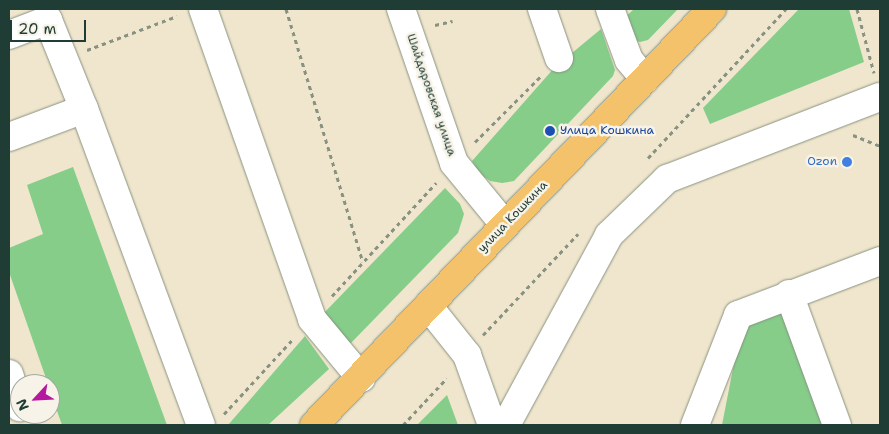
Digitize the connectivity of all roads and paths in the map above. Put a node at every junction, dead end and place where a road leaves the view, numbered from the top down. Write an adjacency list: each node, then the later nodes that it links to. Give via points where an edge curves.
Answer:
1 (286, 9): 17 (path)
2 (401, 9): 15 (street, Шайдаровская улица, via 454,163)
3 (542, 9): 9 (street)
4 (610, 9): 11 (street, via 629,60)
5 (712, 9): 11 (main road, улица Кошкина)
6 (857, 9): 12 (path)
7 (191, 12): 10 (path); 20 (street)
8 (9, 35): 10 (street, via 48,20)
9 (559, 58)
10 (64, 59): 13 (street)
11 (645, 79): 15 (main road, улица Кошкина)
12 (878, 86): 25 (street, via 666,179 608,235)
13 (84, 109): 14 (street); 22 (street)
14 (9, 137)
15 (505, 225): 19 (main road, улица Кошкина)
16 (880, 261): 18 (street)
17 (363, 262)
18 (789, 294): 26 (street, via 734,319); 27 (street)
19 (428, 306): 21 (main road, улица Кошкина); 24 (street, via 467,355)
20 (312, 319): 21 (street); 22 (path)
21 (361, 378): 23 (main road, улица Кошкина)
22 (211, 421)
23 (314, 425)
24 (492, 425)
25 (506, 425)
26 (695, 425)
27 (838, 425)

